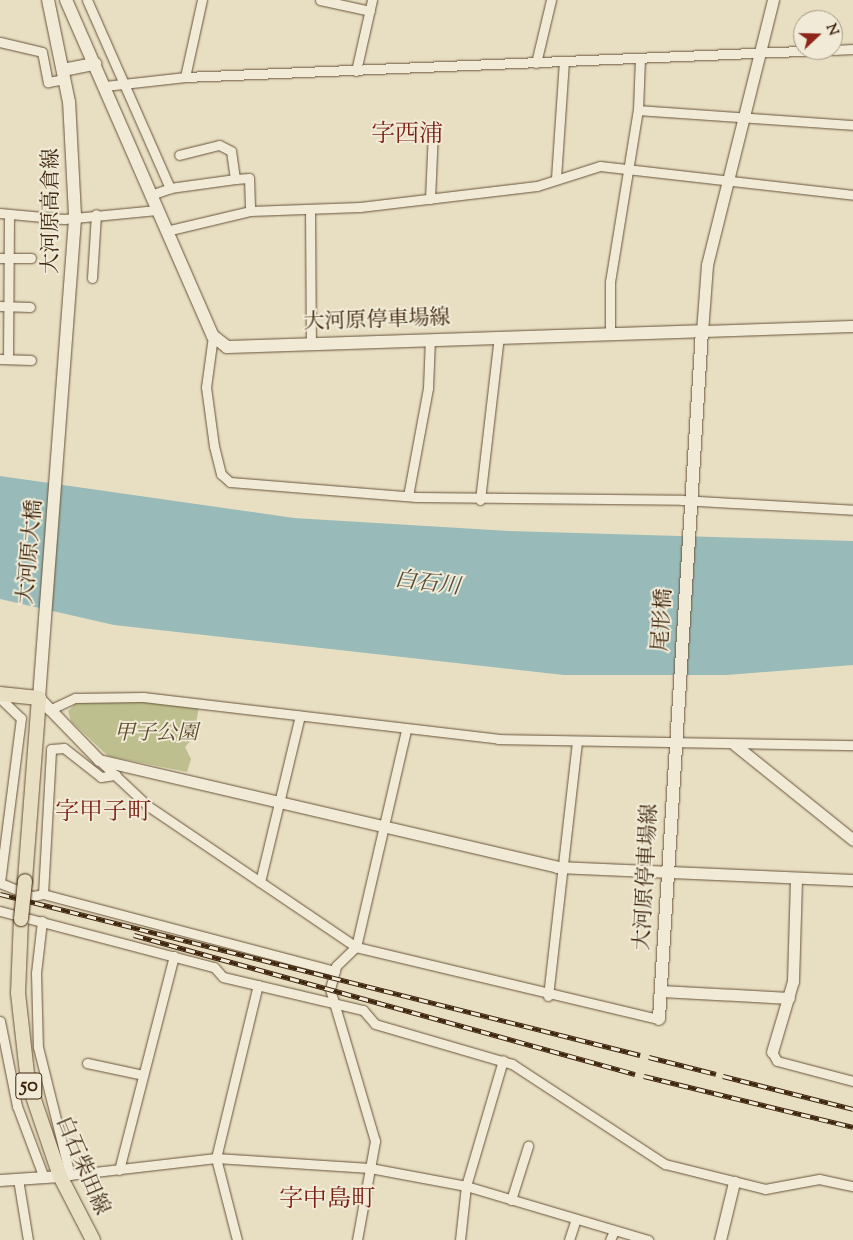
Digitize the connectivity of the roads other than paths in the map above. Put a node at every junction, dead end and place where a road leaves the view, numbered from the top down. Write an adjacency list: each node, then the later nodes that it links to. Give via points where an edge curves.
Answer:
1 (48, 0): 18 (main road, 大河原高倉線)
2 (66, 0): 16 (main road)
3 (87, 0): 20 (street)
4 (202, 0): 19 (street)
5 (320, 0): 9 (street)
6 (372, 0): 9 (street)
7 (551, 0): 15 (street)
8 (773, 0): 12 (street)
9 (370, 11): 17 (street)
10 (0, 42): 18 (street, via 42,52 48,82)
11 (793, 51): 12 (street)
12 (762, 52): 13 (street); 23 (street)
13 (640, 59): 14 (street); 22 (street)
14 (564, 62): 15 (street); 28 (street)
15 (536, 63): 17 (street)
16 (95, 64): 18 (main road); 21 (main road)
17 (356, 71): 19 (street)
18 (64, 75): 40 (main road, 大河原高倉線)
19 (185, 77): 20 (street)
20 (123, 81): 21 (street); 31 (street)
21 (105, 86): 32 (main road)
22 (638, 110): 23 (street); 27 (street)
23 (746, 118): 24 (street); 30 (street)
24 (853, 125)
25 (434, 131): 34 (street)
26 (180, 155): 29 (street, via 219,145 231,151)
27 (629, 167): 28 (street, via 600,166); 30 (street); 49 (street, via 610,282)
28 (556, 178): 34 (street, via 537,186)
29 (235, 179): 31 (street); 37 (street, via 249,178)
30 (729, 181): 33 (street); 48 (street, via 707,265)
31 (170, 188): 32 (street)
32 (151, 195): 35 (main road)
33 (853, 195)
34 (430, 199): 36 (street)
35 (157, 210): 39 (street); 41 (main road)
36 (310, 210): 37 (street); 53 (street)
37 (250, 211): 41 (street)
38 (4, 214): 40 (street, via 64,219); 42 (street)
39 (96, 214): 40 (street); 44 (street)
40 (75, 215): 56 (main road, 大河原高倉線)
41 (166, 231): 50 (main road)
42 (4, 258): 43 (street); 45 (street)
43 (31, 258)
44 (92, 278)
45 (4, 306): 46 (street); 54 (street)
46 (30, 307)
47 (853, 326): 48 (street)
48 (702, 332): 49 (main road, 大河原停車場線); 59 (main road)
49 (610, 335): 51 (main road, 大河原停車場線)
50 (213, 336): 53 (main road, 大河原停車場線, via 227,347); 57 (street, via 206,387 214,446 226,478)
51 (499, 336): 52 (main road, 大河原停車場線); 58 (street)
52 (430, 339): 53 (main road, 大河原停車場線); 57 (street, via 428,388)
53 (311, 344)
54 (4, 359): 55 (street)
55 (30, 360)
56 (61, 424): 63 (main road, 大河原大橋)
57 (408, 496): 58 (street)
58 (480, 500): 59 (street)
59 (691, 502): 60 (street); 67 (main road, 尾形橋)
60 (853, 510)
61 (0, 694): 63 (main road)
62 (0, 698): 81 (street, via 20,718)
63 (39, 698): 64 (street); 104 (main road, 白石柴田線 / 50, bridge, via 21,919 20,1035 28,1082)
64 (49, 710): 65 (street, via 75,698 104,696); 71 (street)
65 (300, 716): 66 (street); 73 (street)
66 (406, 730): 68 (street); 74 (street)
67 (675, 741): 68 (street); 69 (street); 77 (main road, 大河原停車場線)
68 (577, 742): 76 (street)
69 (735, 745): 70 (street); 75 (street)
70 (853, 745)
71 (99, 760): 72 (street); 73 (street)
72 (116, 775): 80 (street, via 148,806); 82 (street, via 101,777 64,748 51,749)
73 (279, 803): 74 (street); 80 (street)
74 (384, 828): 76 (street); 85 (street)
75 (853, 840)
76 (564, 869): 77 (street); 90 (street)
77 (667, 875): 78 (street); 89 (main road, 大河原停車場線)
78 (796, 878): 79 (street); 91 (street)
79 (853, 880)
80 (260, 882): 85 (street)
81 (0, 883): 82 (street, via 33,896)
82 (43, 894): 87 (street)
83 (0, 911): 84 (street)
84 (42, 921): 86 (street); 104 (street, via 36,973 38,1047)
85 (356, 947): 87 (street); 90 (street)
86 (174, 956): 88 (street, via 214,967 222,977); 98 (street)
87 (335, 971): 92 (street)
88 (258, 985): 92 (street); 101 (street)
89 (661, 991): 91 (street); 93 (main road, 大河原停車場線)
90 (548, 996): 93 (street)
91 (789, 998): 95 (street)
92 (330, 1001): 96 (street, via 363,1010 375,1024); 102 (street, via 373,1134)
93 (659, 1019)
94 (0, 1021): 105 (street, via 17,1106)
95 (772, 1052): 99 (street, via 777,1061)
96 (503, 1060): 108 (street, via 665,1164); 109 (street)
97 (87, 1063): 98 (street)
98 (143, 1075): 103 (street)
99 (853, 1081)
100 (528, 1146): 111 (street)
101 (216, 1158): 102 (street); 103 (street); 116 (street)
102 (370, 1168): 109 (street); 117 (street)
103 (119, 1170): 104 (street)
104 (65, 1176): 105 (street); 115 (main road, 白石柴田線 / 50)
105 (44, 1178): 106 (street)
106 (18, 1179): 107 (street); 114 (street)
107 (0, 1180)
108 (734, 1182): 110 (street, via 764,1189 820,1179); 122 (street)
109 (466, 1186): 111 (street); 118 (street)
110 (853, 1186)
111 (511, 1200): 112 (street)
112 (576, 1219): 113 (street); 119 (street)
113 (614, 1230): 120 (street); 121 (street)
114 (28, 1240)
115 (93, 1240)
116 (237, 1240)
117 (357, 1240)
118 (460, 1240)
119 (569, 1240)
120 (610, 1240)
121 (648, 1240)
122 (720, 1240)

